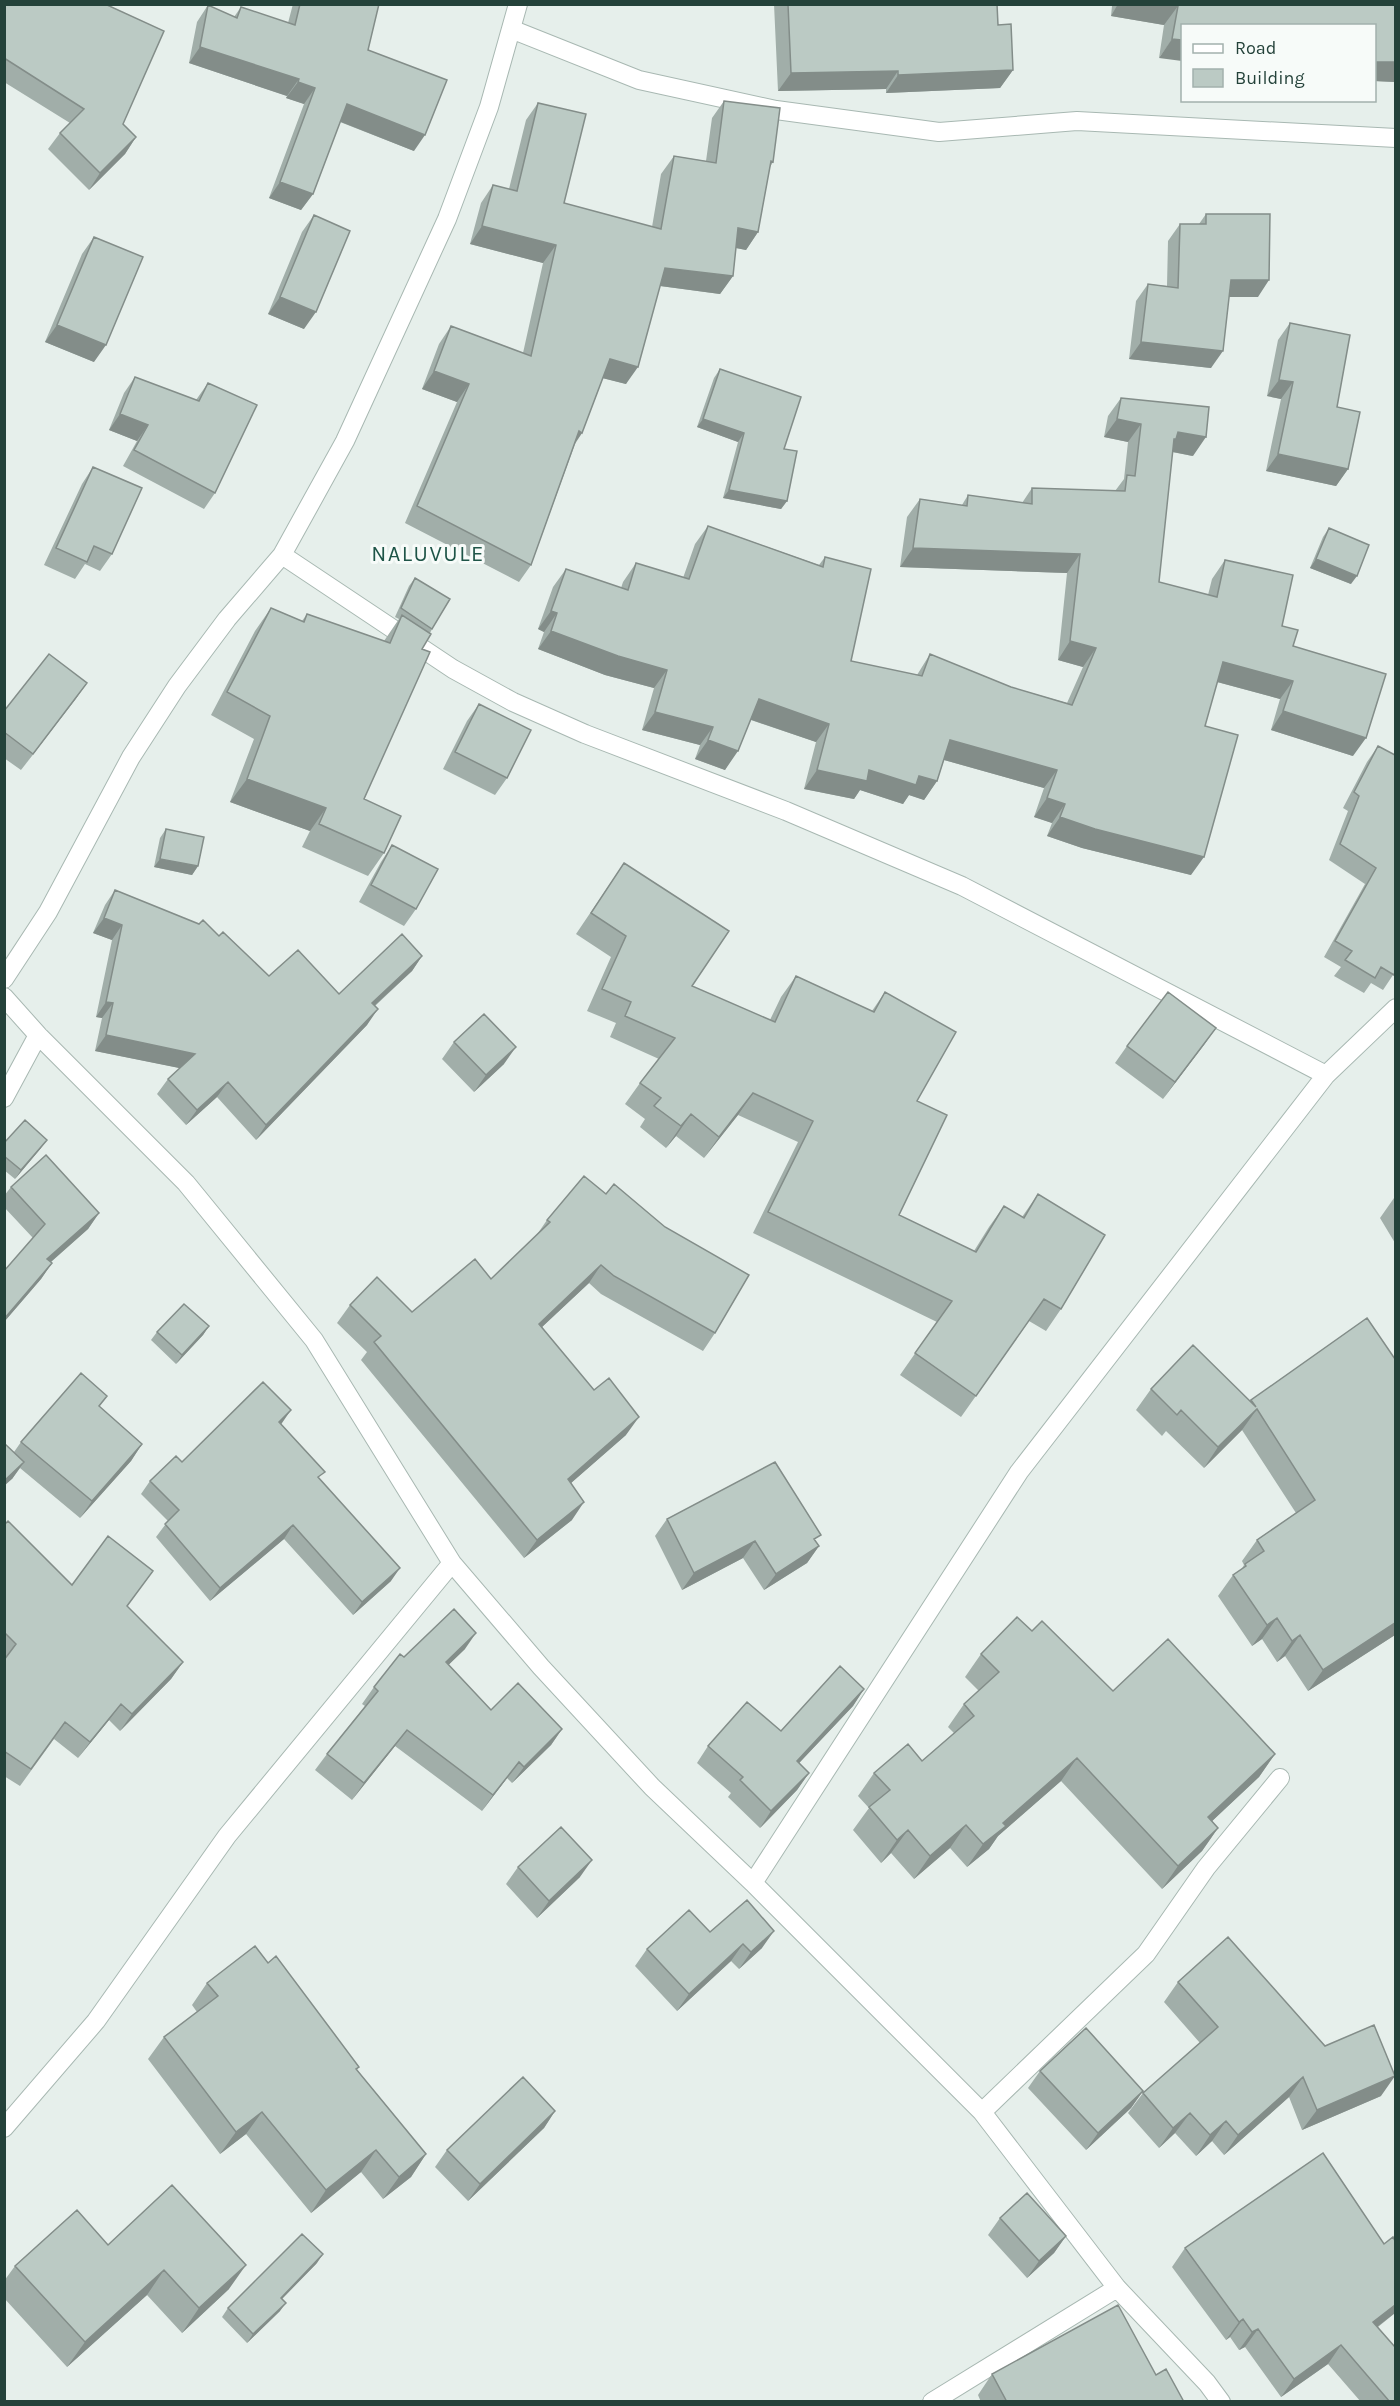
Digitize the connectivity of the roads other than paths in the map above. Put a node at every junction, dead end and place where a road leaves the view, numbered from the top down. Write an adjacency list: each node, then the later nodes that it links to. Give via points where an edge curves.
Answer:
1 (518, 4): 2 (street)
2 (511, 29): 3 (street, via 639,80 776,110 939,132 1077,121); 4 (street, via 489,107 447,219 345,441)
3 (1395, 138)
4 (282, 555): 5 (street, via 177,686 131,757 48,912); 9 (street, via 453,669 513,702 962,886)
5 (4, 979)
6 (4, 997): 8 (street)
7 (1395, 1008): 9 (street)
8 (38, 1035): 10 (street); 11 (street, via 186,1183 314,1340)
9 (1326, 1075): 13 (street, via 1019,1472)
10 (4, 1098)
11 (452, 1563): 13 (street, via 652,1787); 15 (street, via 227,1836 96,2021)
12 (1280, 1778): 14 (street, via 1206,1868 1146,1954)
13 (753, 1882): 14 (street)
14 (982, 2112): 16 (street)
15 (4, 2128)
16 (1117, 2288): 17 (street); 18 (street)
17 (932, 2402)
18 (1221, 2402)

